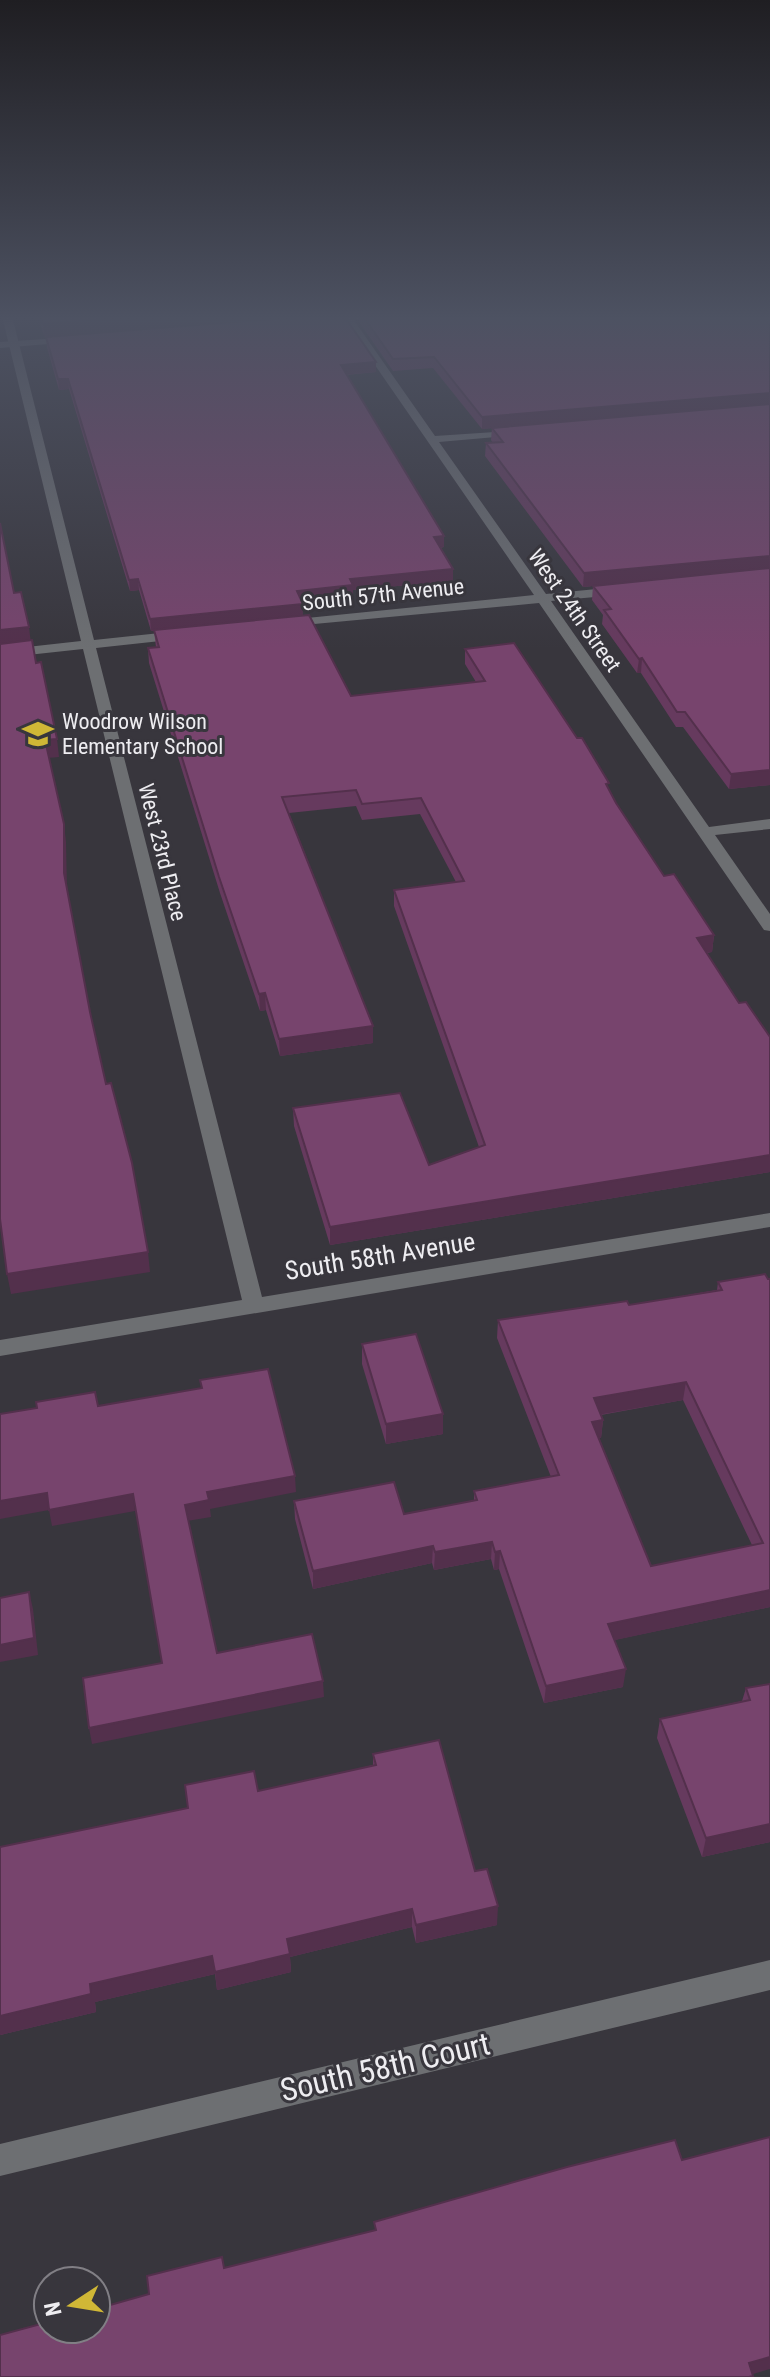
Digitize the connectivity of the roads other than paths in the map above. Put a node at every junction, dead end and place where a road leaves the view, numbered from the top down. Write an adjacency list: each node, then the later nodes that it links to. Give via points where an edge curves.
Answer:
1 (30, 427): 9 (street, West 23rd Place)
2 (424, 427): 4 (street, West 24th Street)
3 (539, 430): 4 (street)
4 (432, 439): 6 (street, West 24th Street)
5 (636, 589): 6 (street, South 57th Avenue)
6 (542, 598): 7 (street, South 57th Avenue); 12 (street, West 24th Street)
7 (271, 626)
8 (192, 634): 9 (street)
9 (89, 644): 10 (street); 15 (street, West 23rd Place)
10 (0, 654)
11 (770, 824): 12 (street)
12 (705, 832): 13 (street, West 24th Street)
13 (770, 926)
14 (770, 1220): 15 (street, South 58th Avenue)
15 (254, 1306): 16 (street, South 58th Avenue)
16 (0, 1348)
17 (770, 1975): 18 (street, South 58th Court)
18 (0, 2160)

